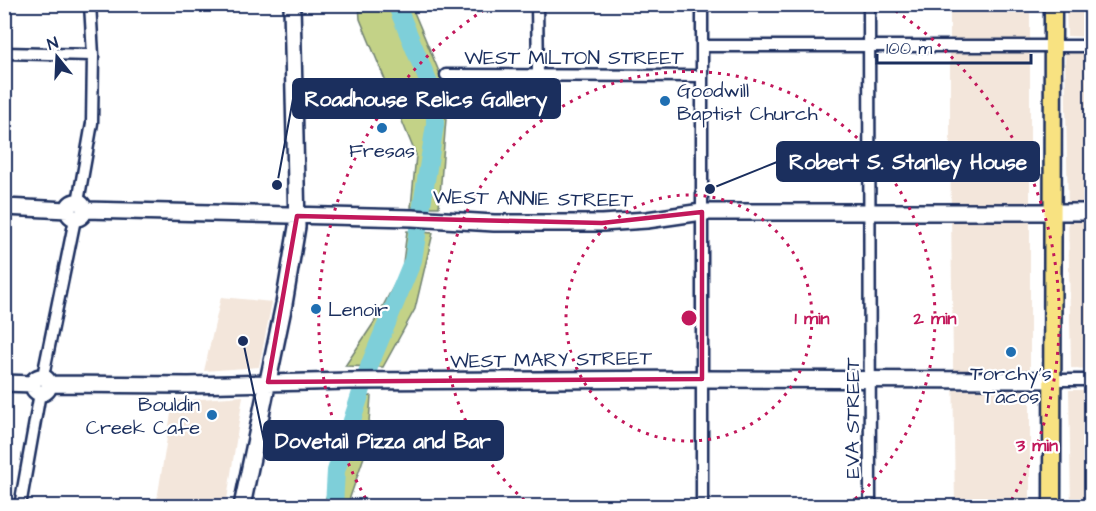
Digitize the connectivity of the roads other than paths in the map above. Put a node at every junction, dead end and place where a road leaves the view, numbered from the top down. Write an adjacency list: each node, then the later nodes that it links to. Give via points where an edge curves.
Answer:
1 (90, 4): 12 (street)
2 (292, 4): 22 (street)
3 (537, 4): 14 (street)
4 (702, 4): 7 (street)
5 (869, 4): 8 (street, EVA STREET)
6 (1053, 4): 10 (main road)
7 (702, 46): 8 (street, WEST MILTON STREET); 15 (street)
8 (869, 46): 10 (street, WEST MILTON STREET); 19 (street, EVA STREET)
9 (1092, 46): 10 (street, WEST MILTON STREET)
10 (1053, 47): 20 (main road)
11 (4, 53): 12 (street)
12 (93, 55): 17 (street, via 92,123)
13 (446, 75): 14 (street, WEST MILTON STREET)
14 (538, 75): 15 (street, WEST MILTON STREET)
15 (701, 76): 18 (street)
16 (4, 207): 17 (street, WEST ANNIE STREET)
17 (76, 210): 22 (street, WEST ANNIE STREET); 29 (street)
18 (702, 212): 19 (street, WEST ANNIE STREET); 22 (street, WEST ANNIE STREET, via 602,223); 23 (street)
19 (870, 212): 20 (street, WEST ANNIE STREET); 24 (street, EVA STREET)
20 (1053, 212): 21 (street, WEST ANNIE STREET); 25 (main road)
21 (1092, 212)
22 (297, 216): 27 (street)
23 (702, 379): 24 (street, WEST MARY STREET); 27 (street, WEST MARY STREET); 32 (street)
24 (869, 380): 25 (street, WEST MARY STREET); 33 (street, EVA STREET)
25 (1053, 380): 26 (street); 34 (main road)
26 (1092, 380)
27 (268, 382): 29 (street, WEST MARY STREET); 31 (street)
28 (4, 383): 29 (street, WEST MARY STREET)
29 (41, 384): 30 (street)
30 (20, 507)
31 (242, 507)
32 (702, 507)
33 (870, 507)
34 (1052, 507)

